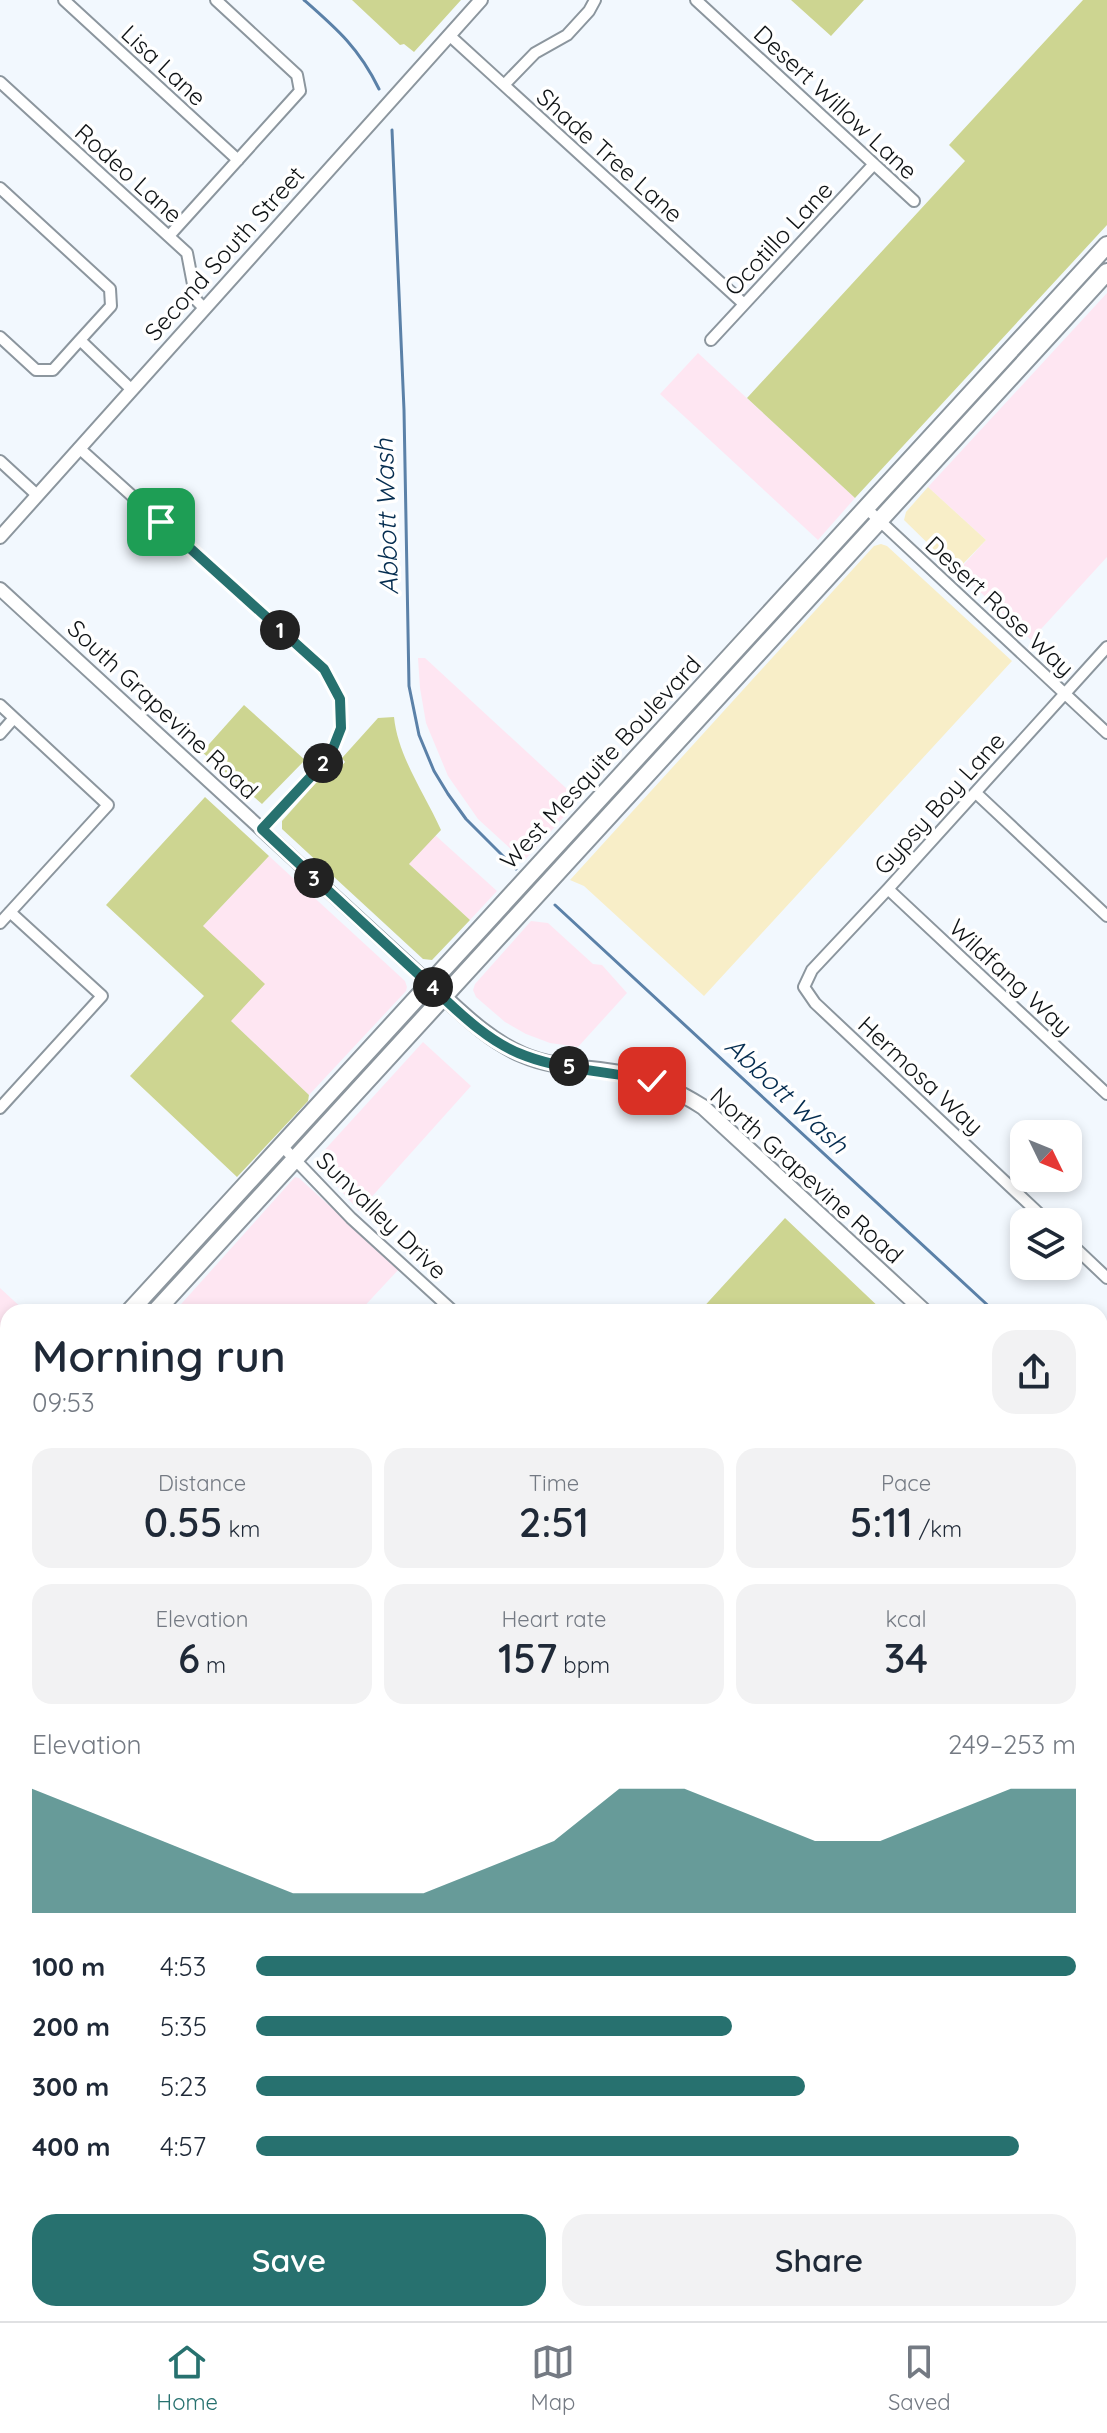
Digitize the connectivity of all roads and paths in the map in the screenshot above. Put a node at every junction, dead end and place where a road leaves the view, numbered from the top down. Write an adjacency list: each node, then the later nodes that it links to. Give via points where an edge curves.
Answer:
1 (64, 0): 9 (street, Lisa Lane)
2 (216, 0): 9 (street, via 297,75 300,91)
3 (481, 0): 6 (street, Second South Street)
4 (595, 0): 8 (street, via 567,35 535,53)
5 (696, 0): 10 (street, Desert Willow Lane)
6 (449, 35): 8 (street, Shade Tree Lane); 17 (street, Second South Street)
7 (0, 82): 13 (street, Rodeo Lane)
8 (504, 85): 16 (street, Shade Tree Lane)
9 (238, 160): 13 (street)
10 (874, 164): 12 (street, Desert Willow Lane); 16 (street, Ocotillo Lane)
11 (0, 188): 19 (street, via 110,289 111,306)
12 (914, 201)
13 (169, 236): 17 (street, Rodeo Lane, via 187,253 196,300)
14 (1107, 245): 25 (main road, West Mesquite Boulevard)
15 (1107, 272): 26 (main road, West Mesquite Boulevard)
16 (744, 304): 20 (street, Ocotillo Lane)
17 (204, 308): 21 (street, Second South Street)
18 (0, 337): 19 (street, via 36,370 53,370)
19 (80, 340): 21 (street)
20 (711, 340)
21 (132, 390): 22 (street, Second South Street)
22 (79, 448): 24 (street, Second South Street); 38 (street, via 324,669 340,699 341,728 330,756)
23 (0, 461): 24 (street)
24 (37, 495): 27 (street, Second South Street)
25 (866, 508): 26 (street, Desert Rose Way); 35 (main road, West Mesquite Boulevard)
26 (879, 521): 30 (street, Desert Rose Way); 36 (main road, West Mesquite Boulevard)
27 (0, 537)
28 (0, 589): 38 (street, South Grapevine Road)
29 (1107, 647): 30 (street, Gypsy Boy Lane)
30 (1064, 693): 33 (street, Desert Rose Way); 37 (street, Gypsy Boy Lane)
31 (0, 705): 32 (street)
32 (14, 718): 34 (street); 40 (street, via 108,805)
33 (1107, 733)
34 (0, 734)
35 (652, 741): 36 (main road); 44 (main road, West Mesquite Boulevard)
36 (666, 753): 44 (main road, West Mesquite Boulevard)
37 (976, 793): 39 (street, Gypsy Boy Lane); 41 (street)
38 (262, 829): 44 (street, South Grapevine Road)
39 (888, 889): 43 (street, Gypsy Boy Lane, via 812,970); 45 (street, Wildfang Way)
40 (10, 912): 42 (street); 46 (street, via 102,996)
41 (1107, 916)
42 (0, 923)
43 (804, 987): 49 (street, Hermosa Way)
44 (437, 991): 47 (main road, West Mesquite Boulevard); 48 (main road, West Mesquite Boulevard); 57 (main road, North Grapevine Road, via 490,1037 525,1056 652,1081 703,1107)
45 (1107, 1094)
46 (0, 1108)
47 (282, 1146): 48 (street, Sunvalley Drive); 50 (main road, West Mesquite Boulevard)
48 (296, 1159): 51 (main road, West Mesquite Boulevard); 56 (street, Sunvalley Drive)
49 (1033, 1208)
50 (210, 1225): 51 (main road); 54 (main road, West Mesquite Boulevard)
51 (223, 1237): 55 (main road, West Mesquite Boulevard)
52 (1082, 1254): 53 (street)
53 (1107, 1278)
54 (136, 1304)
55 (162, 1304)
56 (445, 1304)
57 (916, 1304)

